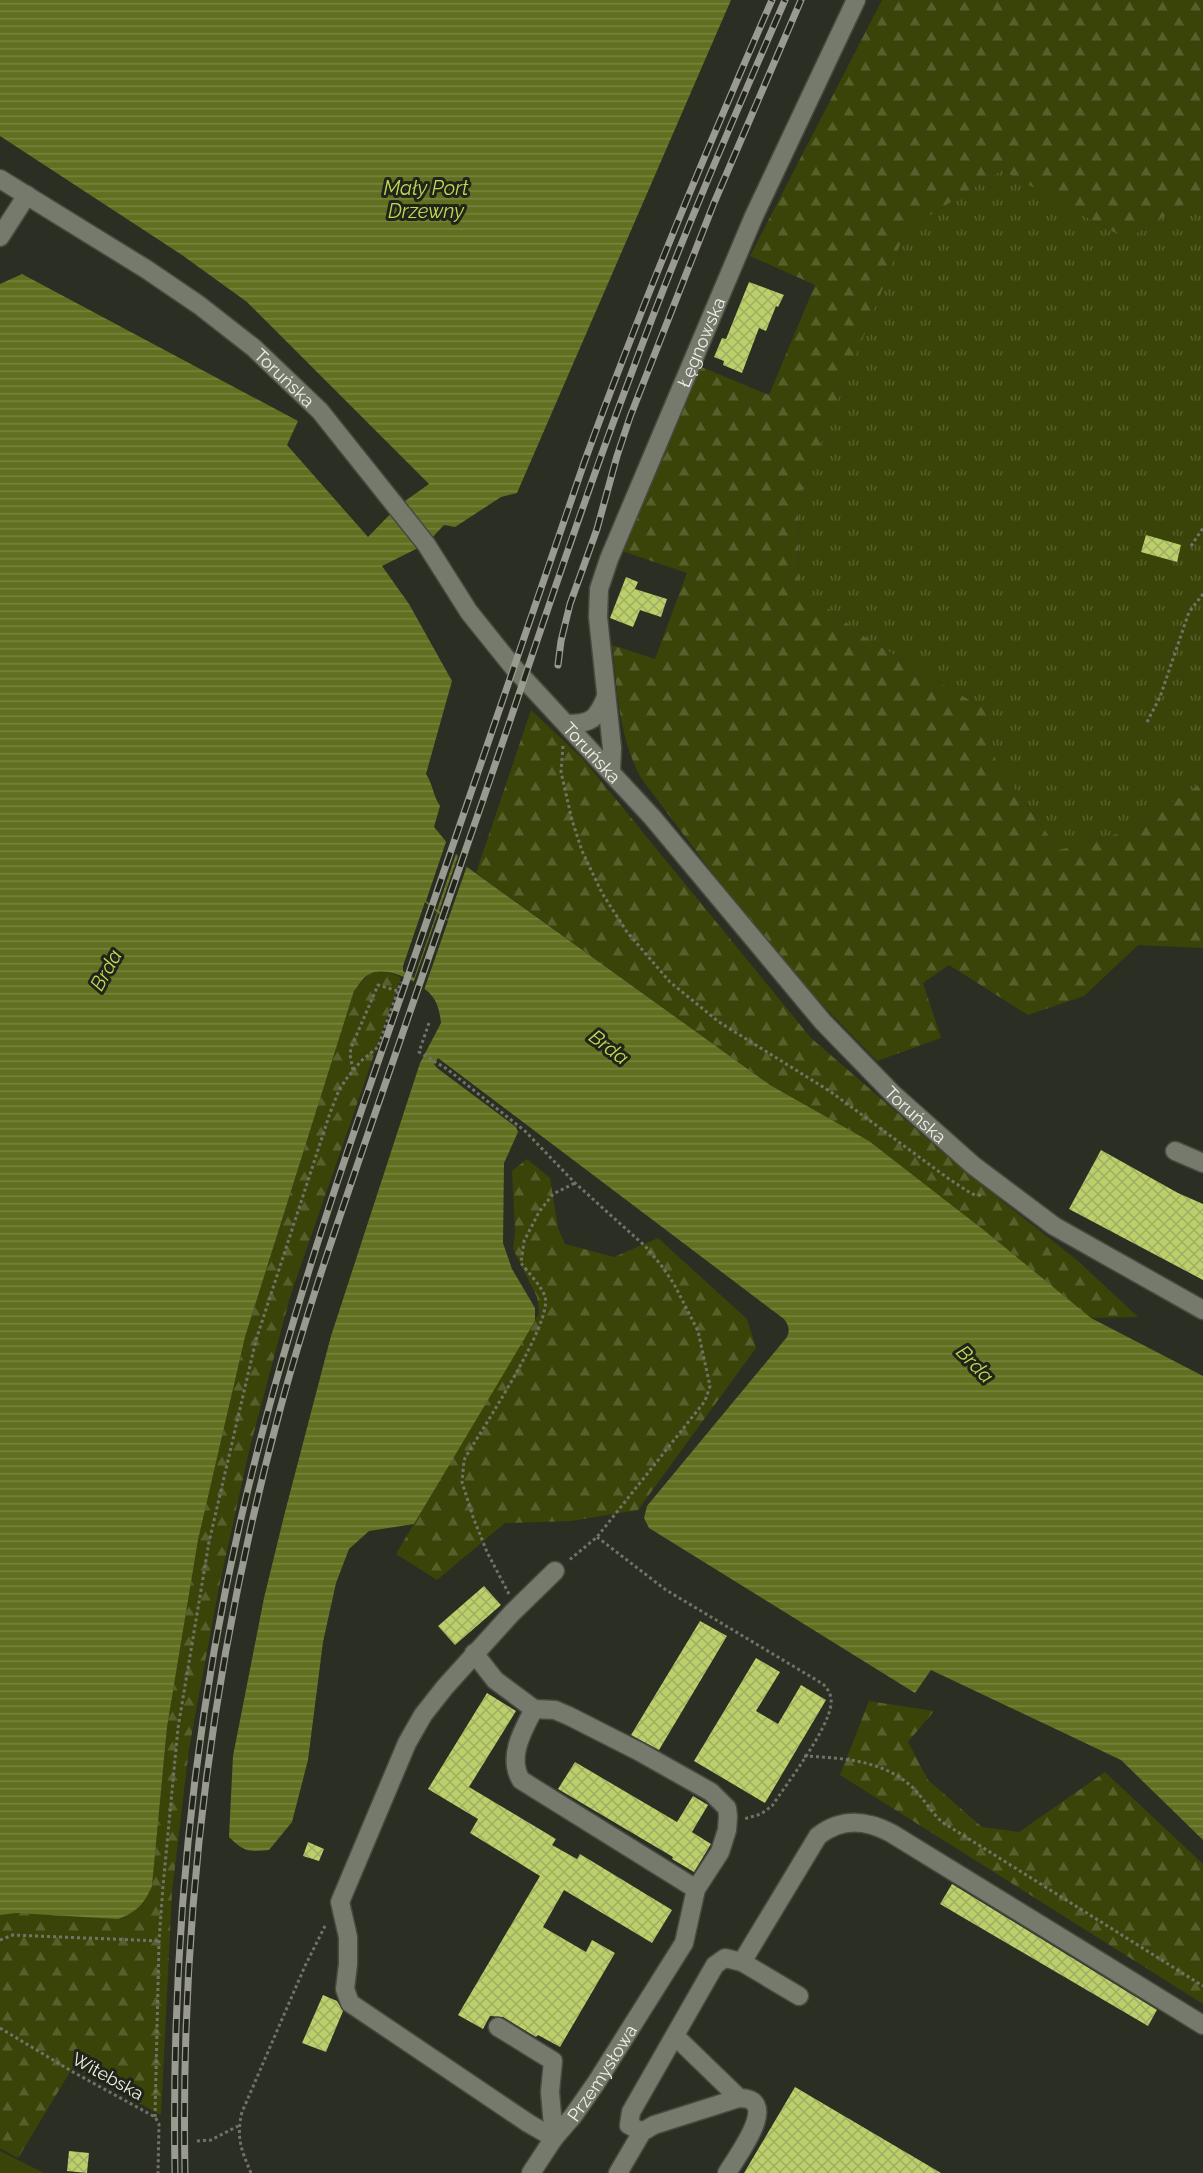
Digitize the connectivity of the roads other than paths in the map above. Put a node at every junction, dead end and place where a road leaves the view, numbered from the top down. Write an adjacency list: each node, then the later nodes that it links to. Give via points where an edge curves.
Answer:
1 (856, 0): 5 (street, Łęgnowska, via 754,216 609,559 598,598)
2 (0, 179): 3 (street, Toruńska)
3 (27, 195): 4 (street); 6 (street, Toruńska, via 199,305 254,348 320,411 398,506 469,612 514,668)
4 (0, 237)
5 (606, 697): 6 (street, via 594,718 581,724); 7 (street, Łęgnowska)
6 (567, 724): 7 (street, Toruńska)
7 (611, 771): 10 (street, Toruńska, via 823,1022 933,1131 1054,1226)
8 (1175, 1151): 9 (street)
9 (1203, 1163)
10 (1203, 1310)
11 (555, 1571): 12 (street)
12 (474, 1653): 13 (street, via 495,1680); 22 (street, via 423,1715 407,1743 340,1902 348,1937 345,1989 350,2003)
13 (534, 1709): 14 (street, via 516,1752 520,1780); 14 (street, via 555,1710 640,1752 711,1792 727,1808 728,1824 720,1852)
14 (696, 1889): 22 (street, Przemysłowa, via 684,1943 596,2083)
15 (742, 1962): 16 (street); 17 (street, via 818,1836 838,1824 860,1822 891,1833); 19 (street, via 725,1958 715,1965)
16 (799, 1995)
17 (1203, 2025)
18 (498, 2027): 22 (street, via 553,2061 550,2092)
19 (675, 2036): 20 (street); 21 (street, via 631,2112 629,2125)
20 (739, 2098): 21 (street); 25 (street, via 755,2101 757,2122)
21 (642, 2132): 24 (street)
22 (555, 2138): 23 (street, Przemysłowa)
23 (531, 2173)
24 (618, 2173)
25 (727, 2173)

